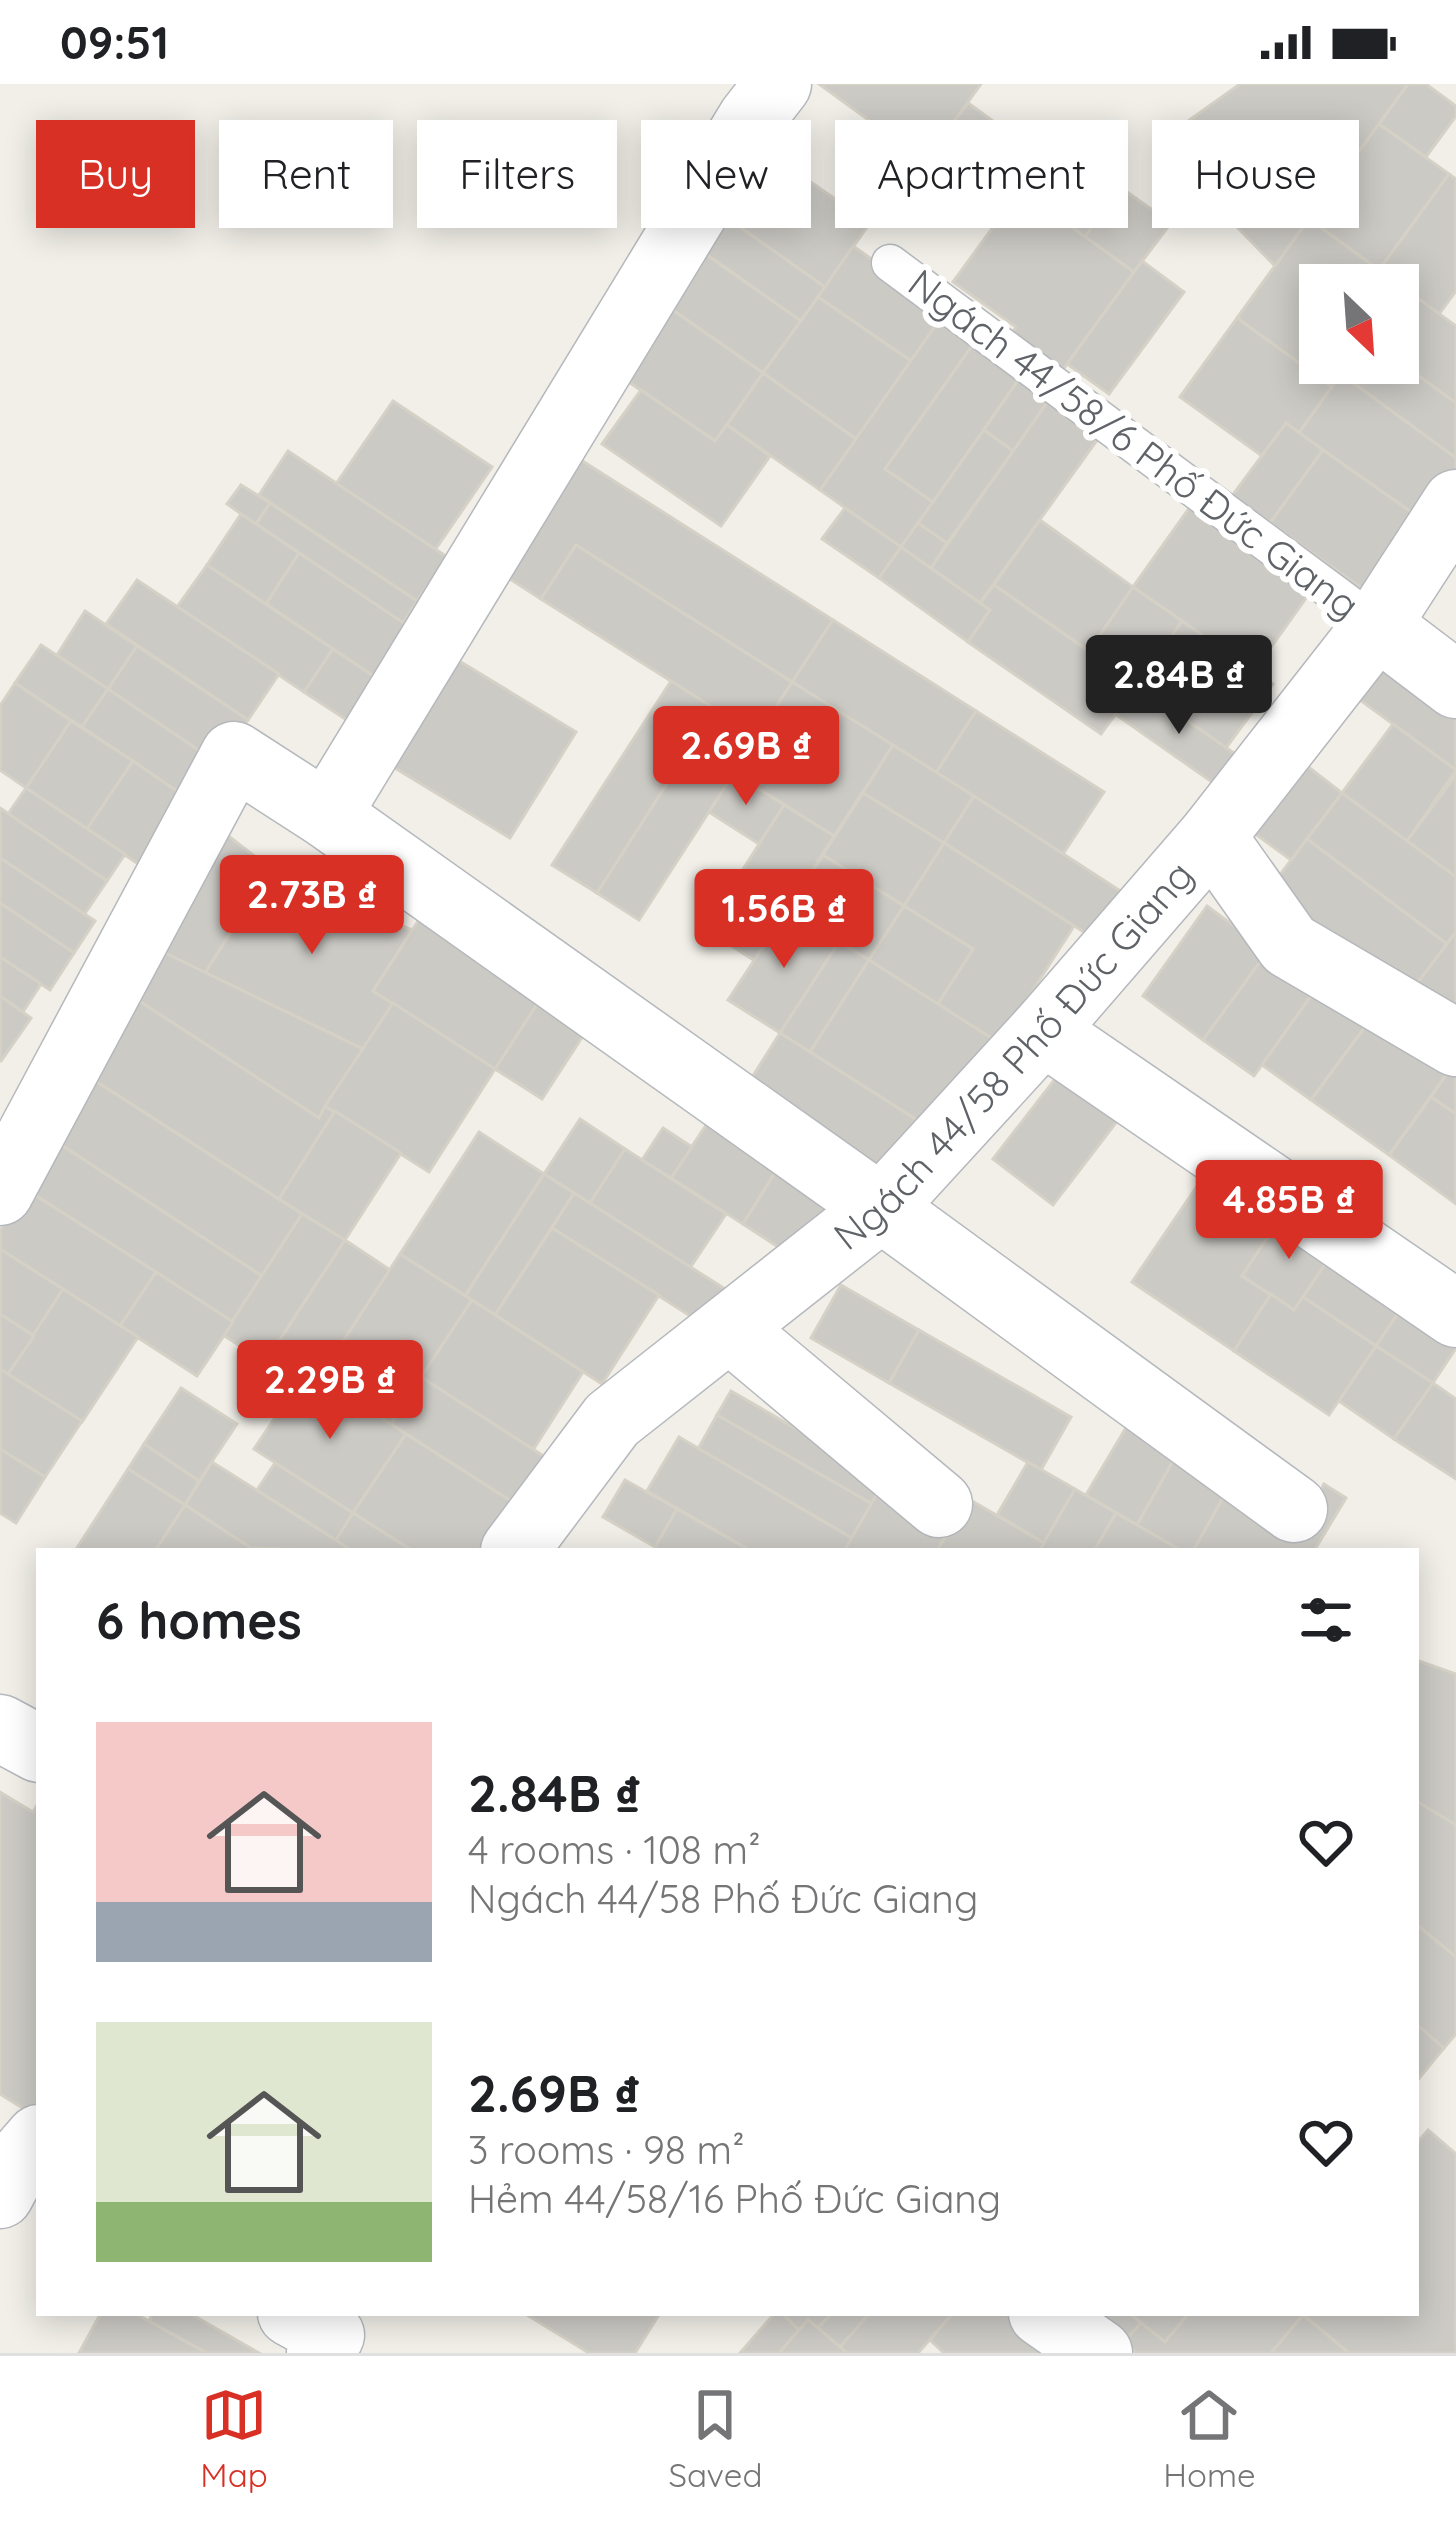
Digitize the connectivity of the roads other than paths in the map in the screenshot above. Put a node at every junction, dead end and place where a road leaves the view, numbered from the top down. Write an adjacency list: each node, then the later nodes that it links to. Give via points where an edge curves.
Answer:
1 (764, 102): 6 (street)
2 (890, 263): 4 (lane, Ngách 44/58/6 Phố Đức Giang)
3 (1456, 503): 4 (street, Ngách 44/58 Phố Đức Giang)
4 (1377, 625): 5 (street); 7 (street, Ngách 44/58 Phố Đức Giang)
5 (1456, 685)
6 (327, 814): 10 (street, via 234,755); 11 (street)
7 (1211, 836): 8 (street, Ngách 44/58 Phố Đức Giang); 9 (street, via 1289,945)
8 (1043, 1030): 11 (street, Ngách 44/58 Phố Đức Giang); 12 (street)
9 (1456, 1043)
10 (0, 1192)
11 (881, 1208): 13 (street, Ngách 44/58 Phố Đức Giang); 15 (street)
12 (1456, 1314)
13 (729, 1328): 14 (street); 16 (street, Ngách 44/58 Phố Đức Giang, via 612,1420)
14 (939, 1504)
15 (1294, 1509)
16 (516, 1548)
17 (0, 1729): 18 (street)
18 (36, 1747)
19 (1046, 2316): 20 (street)
20 (1099, 2353)

